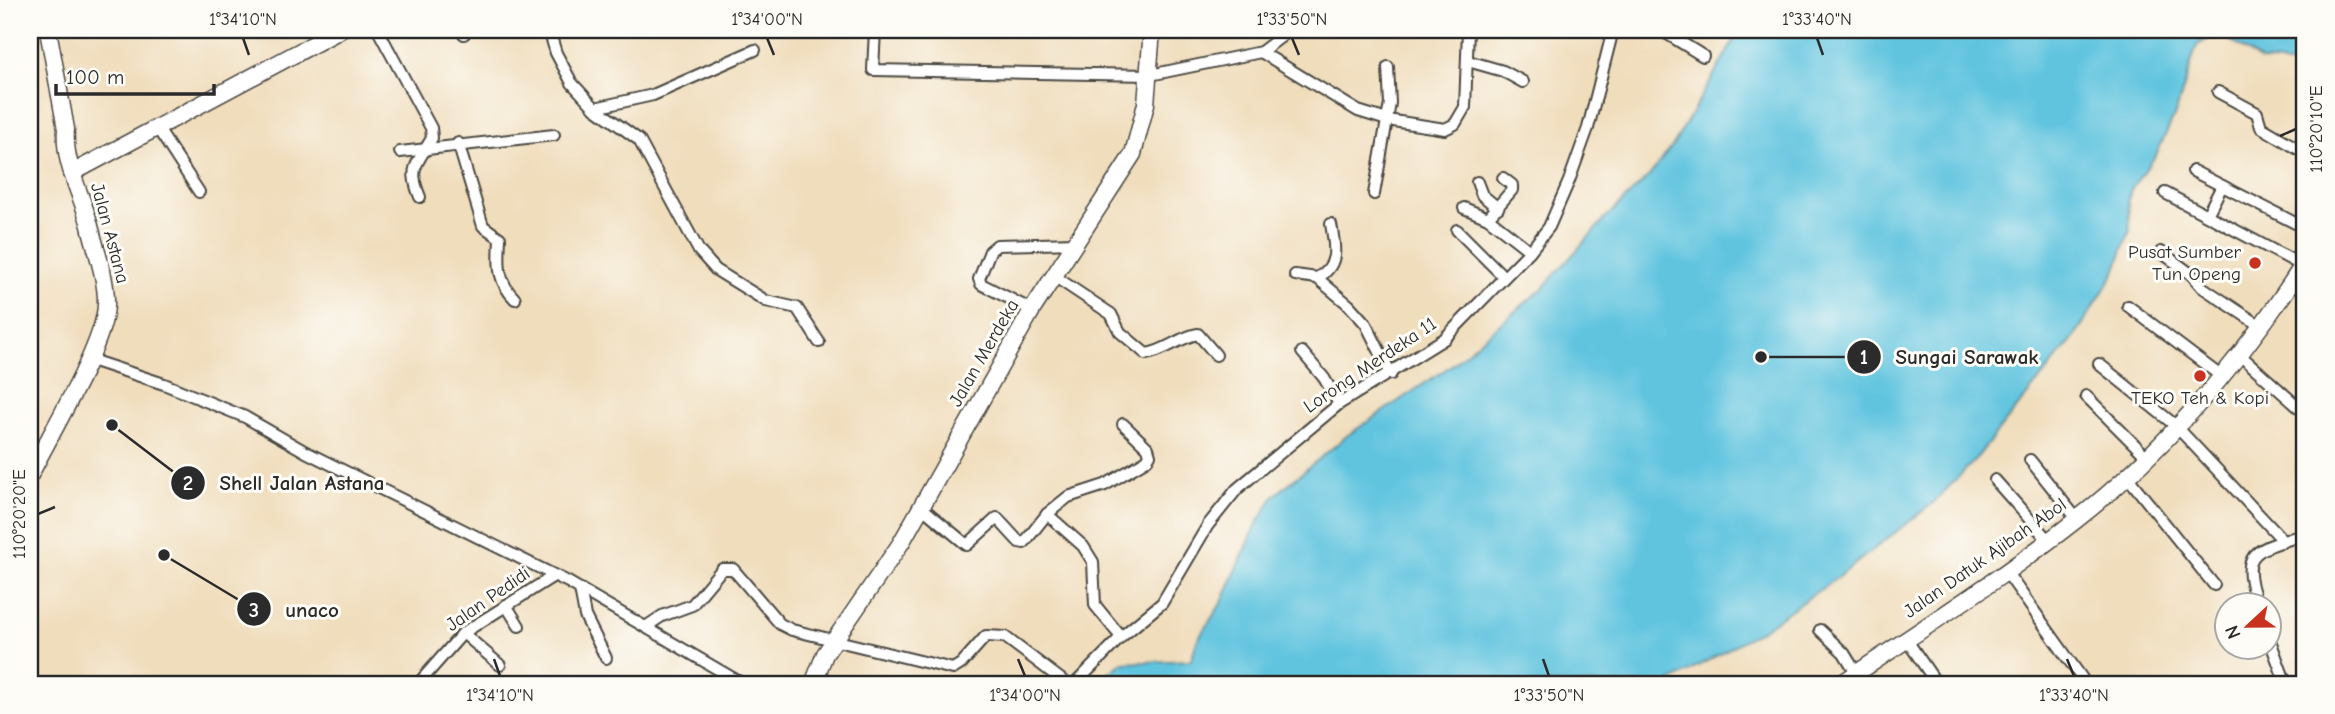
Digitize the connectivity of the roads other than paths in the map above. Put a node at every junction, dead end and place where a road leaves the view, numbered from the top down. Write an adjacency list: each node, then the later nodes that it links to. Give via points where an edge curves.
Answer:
1 (48, 30): 28 (main road, Jalan Astana, via 65,142)
2 (340, 30): 21 (main road)
3 (378, 30): 24 (street, via 431,128)
4 (549, 30): 19 (street, via 572,83)
5 (875, 30): 16 (street, via 873,70)
6 (1152, 30): 16 (main road, Jalan Merdeka)
7 (1290, 30): 12 (street)
8 (1468, 30): 14 (street)
9 (1610, 30): 44 (street, Lorong Merdeka 11, via 1588,128 1569,181 1549,227)
10 (1661, 30): 13 (street)
11 (755, 50): 19 (street, via 653,96)
12 (1261, 52): 16 (street); 20 (street, via 1358,111)
13 (1703, 56)
14 (1468, 61): 17 (street); 20 (street, via 1465,107 1455,124 1445,129)
15 (1388, 67): 20 (street)
16 (1150, 75): 43 (main road, Jalan Merdeka, via 1133,154)
17 (1523, 82)
18 (2218, 92): 26 (street, via 2257,113 2261,127)
19 (595, 108): 55 (street, via 639,141 692,241 716,270 766,300 797,308)
20 (1387, 120): 34 (street)
21 (158, 129): 28 (main road); 32 (street)
22 (554, 135): 23 (street)
23 (458, 143): 24 (street); 51 (street, via 483,226 500,237 499,276)
24 (427, 148): 25 (street); 35 (street, via 414,165 413,181)
25 (400, 152)
26 (2305, 153)
27 (2193, 171): 31 (street)
28 (75, 172): 59 (main road, Jalan Astana, via 106,303)
29 (1503, 178): 37 (street, via 1512,185)
30 (1477, 181): 37 (street, via 1482,195)
31 (2222, 186): 38 (street); 41 (street)
32 (199, 192)
33 (2165, 193): 38 (street)
34 (1374, 194)
35 (420, 197)
36 (1464, 208): 39 (street)
37 (1498, 208): 39 (street)
38 (2207, 215): 46 (street)
39 (1488, 218): 44 (street)
40 (1331, 224): 50 (street, via 1334,263)
41 (2305, 228)
42 (1457, 230): 49 (street)
43 (1077, 243): 48 (main road, Jalan Merdeka); 53 (street, via 997,245 990,251 981,284)
44 (1530, 251): 49 (street, Lorong Merdeka 11)
45 (2161, 252): 54 (street, via 2202,288)
46 (2304, 264): 54 (main road, Jalan Datuk Ajibah Abol)
47 (1295, 275): 50 (street)
48 (1054, 276): 53 (main road, Jalan Merdeka); 57 (street, via 1111,314 1121,332 1146,354 1198,334)
49 (1504, 277): 61 (street, Lorong Merdeka 11, via 1444,339)
50 (1317, 278): 61 (street, via 1366,324)
51 (515, 299)
52 (2129, 306): 62 (street)
53 (1032, 310): 73 (main road, Jalan Merdeka)
54 (2262, 327): 58 (main road, Jalan Datuk Ajibah Abol)
55 (819, 342)
56 (1302, 352): 64 (street)
57 (1216, 355)
58 (2240, 355): 62 (main road, Jalan Datuk Ajibah Abol); 65 (street)
59 (88, 359): 70 (main road, Jalan Astana); 80 (street, via 245,417 306,453)
60 (2099, 364): 67 (street)
61 (1391, 374): 64 (street, Lorong Merdeka 11)
62 (2222, 377): 67 (main road, Jalan Datuk Ajibah Abol)
63 (2087, 396): 68 (street)
64 (1339, 404): 89 (street, Lorong Merdeka 11, via 1237,489 1208,525 1162,603)
65 (2305, 413)
66 (1123, 424): 74 (street, via 1147,448 1147,460 1105,485 1068,497)
67 (2176, 426): 68 (main road, Jalan Datuk Ajibah Abol); 78 (street)
68 (2147, 457): 71 (main road, Jalan Datuk Ajibah Abol)
69 (2030, 460): 75 (street)
70 (30, 475)
71 (2126, 475): 75 (main road, Jalan Datuk Ajibah Abol); 81 (street)
72 (1995, 480): 77 (street)
73 (920, 506): 74 (street, via 967,545 997,518 1024,543); 90 (main road, Jalan Merdeka, via 901,543)
74 (1047, 514): 89 (street, via 1083,546 1093,562 1095,605)
75 (2077, 519): 77 (main road, Jalan Datuk Ajibah Abol)
76 (2305, 534): 78 (street)
77 (2048, 540): 79 (main road, Jalan Datuk Ajibah Abol)
78 (2282, 542): 83 (street, via 2258,551 2249,563 2247,576)
79 (2007, 573): 91 (main road, Jalan Datuk Ajibah Abol); 104 (street)
80 (552, 577): 82 (street); 84 (street, Jalan Pedidi)
81 (2214, 585)
82 (580, 589): 86 (street); 92 (street, via 584,617)
83 (2253, 592)
84 (506, 605): 85 (street); 88 (street, Jalan Pedidi)
85 (519, 626)
86 (647, 626): 90 (street, via 692,605 722,569 728,568 780,624); 98 (street)
87 (1820, 630): 96 (street, via 1836,643)
88 (463, 633): 94 (street); 97 (street, Jalan Pedidi)
89 (1121, 637): 101 (street, Lorong Merdeka 11)
90 (834, 639): 95 (main road, Jalan Merdeka); 100 (street, via 953,669 986,636 1005,637)
91 (1906, 639): 96 (main road, Jalan Datuk Ajibah Abol); 103 (street)
92 (606, 658)
93 (2278, 662): 105 (street)
94 (500, 665)
95 (816, 678): 99 (street)
96 (1860, 679): 102 (main road, Jalan Datuk Ajibah Abol)
97 (418, 684)
98 (743, 684)
99 (830, 684)
100 (1067, 684)
101 (1075, 684)
102 (1841, 684)
103 (1937, 684)
104 (2086, 684)
105 (2286, 684)

